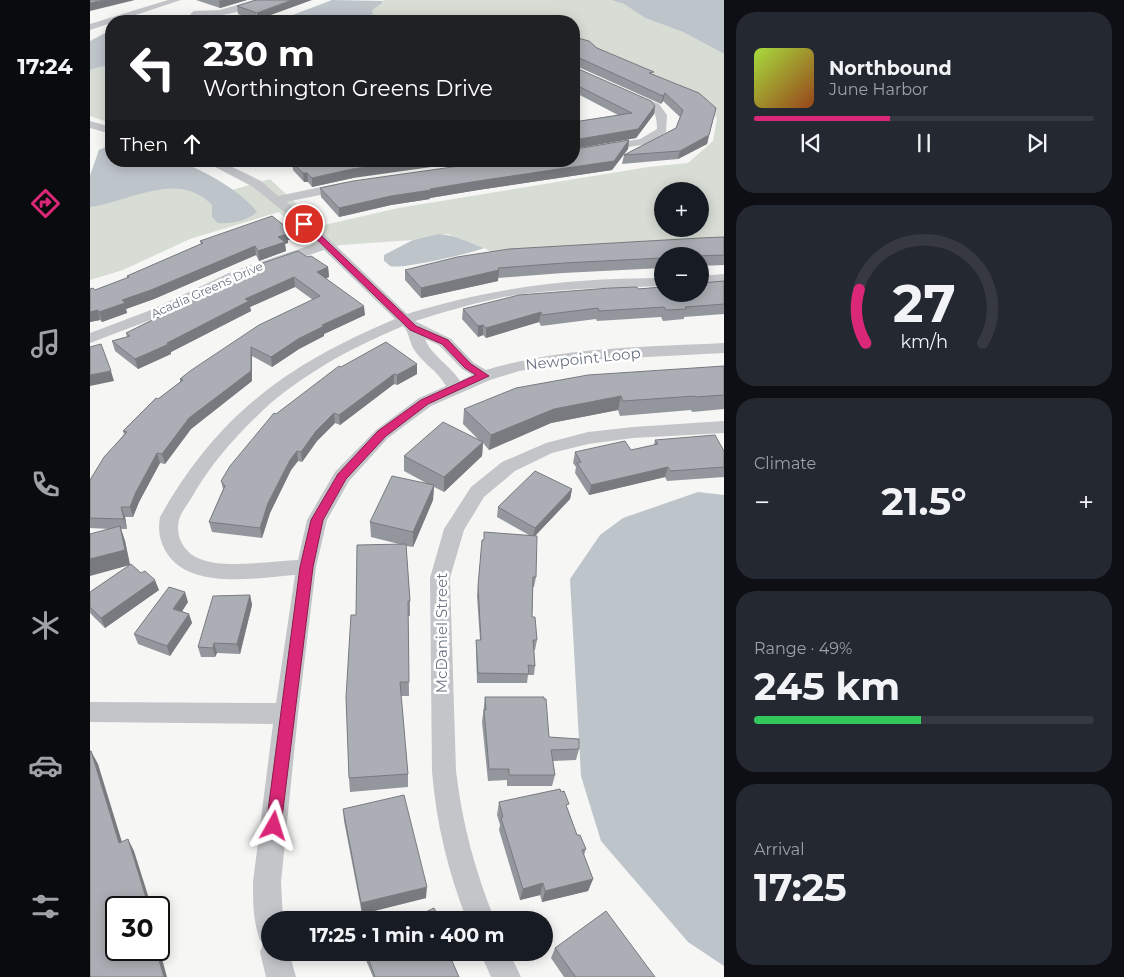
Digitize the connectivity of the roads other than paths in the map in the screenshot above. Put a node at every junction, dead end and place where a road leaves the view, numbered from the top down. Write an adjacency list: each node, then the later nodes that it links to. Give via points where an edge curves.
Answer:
1 (177, 0): 4 (street)
2 (264, 0): 3 (street, via 221,13)
3 (194, 14)
4 (120, 15)
5 (105, 21): 6 (street)
6 (90, 27)
7 (619, 90): 10 (street, via 655,106 662,115 662,130 643,142)
8 (90, 124): 9 (street)
9 (105, 129)
10 (580, 152)
11 (222, 167): 13 (street, via 257,184)
12 (352, 184): 13 (street)
13 (275, 200): 14 (street, via 294,213)
14 (325, 245): 18 (street); 19 (street, Acadia Greens Drive, via 236,275 156,313)
15 (724, 278): 16 (street)
16 (709, 279)
17 (654, 282): 18 (street, via 522,290 466,301)
18 (409, 324): 21 (street, via 445,342 468,366); 22 (street, via 420,346); 24 (street, via 358,341 320,361 254,409 206,458 166,527 172,548 190,564 205,569)
19 (90, 338)
20 (724, 348): 21 (street, Newpoint Loop, via 580,356 517,366)
21 (484, 376): 22 (street, Newpoint Loop)
22 (456, 387): 24 (street, Newpoint Loop, via 424,402 382,434 342,477 317,520)
23 (724, 428): 28 (street, McDaniel Street, via 615,433 530,454 477,493 455,524 440,578 444,770 453,831)
24 (306, 567): 26 (street, Newpoint Loop)
25 (90, 712): 26 (street)
26 (286, 714): 27 (street, Newpoint Loop, via 267,882)
27 (269, 911)
28 (477, 911)
29 (277, 961): 31 (street)
30 (498, 961): 32 (street)
31 (281, 977)
32 (506, 977)

